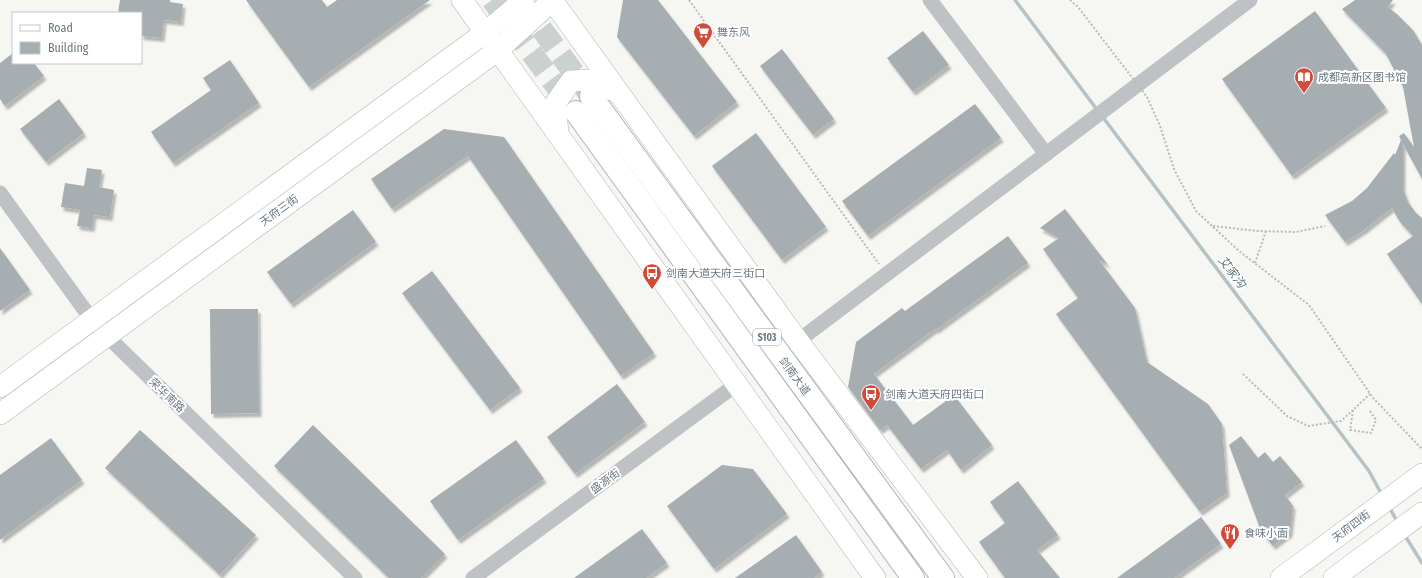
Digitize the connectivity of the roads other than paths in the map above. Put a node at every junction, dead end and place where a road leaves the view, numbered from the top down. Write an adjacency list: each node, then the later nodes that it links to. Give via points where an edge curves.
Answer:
1 (462, 0): 6 (main road)
2 (524, 0): 6 (main road, 天府三街)
3 (552, 0): 7 (main road, 天府三街); 8 (main road)
4 (930, 0): 12 (street)
5 (1250, 0): 12 (street)
6 (486, 32): 7 (main road); 14 (main road, 天府三街)
7 (498, 50): 11 (main road); 15 (main road, 天府三街)
8 (620, 94): 11 (main road, via 593,80 571,81 555,104); 16 (main road)
9 (591, 96): 26 (highway, 剑南大道 / S103)
10 (576, 112): 25 (highway, 剑南大道 / S103)
11 (559, 134): 17 (main road)
12 (1046, 154): 16 (street)
13 (0, 194): 14 (street, 荣华南路)
14 (92, 320): 15 (street, 荣华南路); 18 (main road, 天府三街)
15 (107, 336): 19 (main road, 天府三街); 22 (street, 荣华南路)
16 (798, 341): 27 (main road)
17 (737, 384): 23 (street, 盛源街); 24 (main road)
18 (0, 388)
19 (0, 414)
20 (1422, 474): 28 (main road, 天府四街)
21 (1422, 513): 29 (main road)
22 (355, 578)
23 (473, 578)
24 (875, 578)
25 (913, 578)
26 (943, 578)
27 (976, 578)
28 (1281, 578)
29 (1334, 578)

